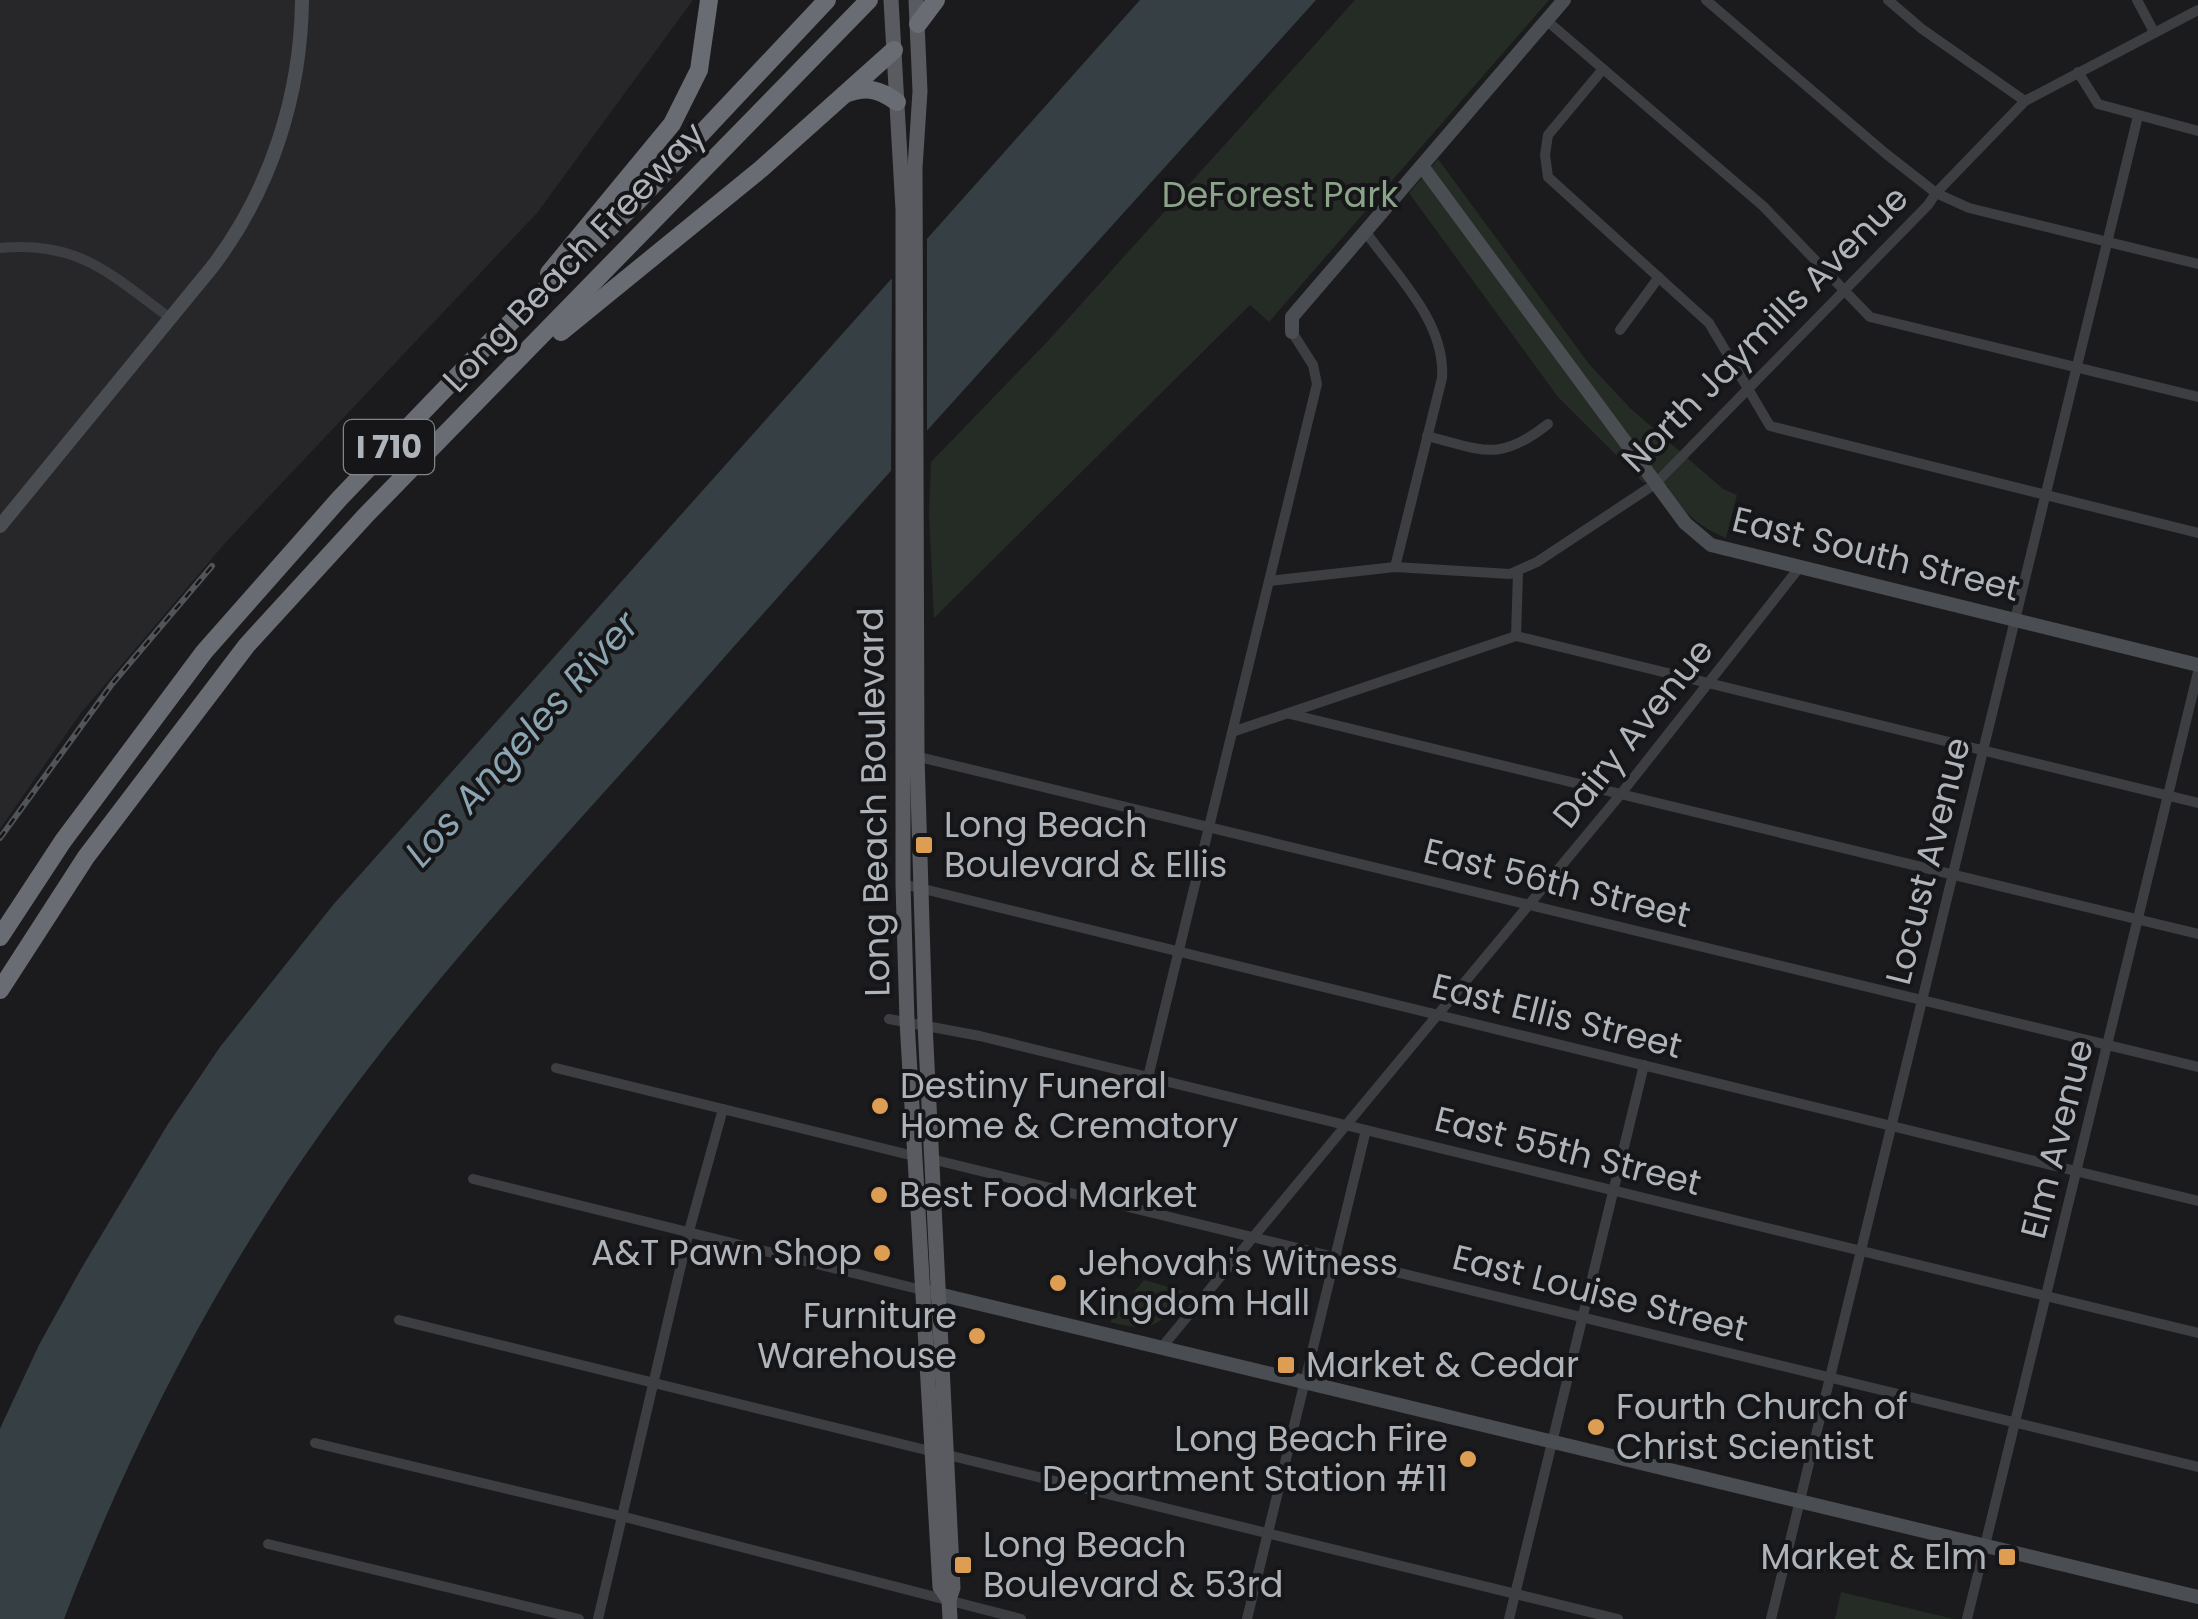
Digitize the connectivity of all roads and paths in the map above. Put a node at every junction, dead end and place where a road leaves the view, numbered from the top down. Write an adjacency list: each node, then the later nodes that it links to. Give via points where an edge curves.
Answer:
1 (302, 0): 32 (street, via 297,73 272,161 230,242)
2 (709, 0): 35 (highway, via 698,70 672,124)
3 (828, 0): 35 (highway, Long Beach Freeway / I 710, via 637,202)
4 (869, 0): 38 (highway, Long Beach Freeway / I 710)
5 (892, 0): 15 (main road, Long Beach Boulevard)
6 (936, 0): 11 (highway)
7 (1564, 0): 13 (street)
8 (1706, 0): 24 (street)
9 (1888, 0): 19 (street)
10 (2137, 0): 14 (street)
11 (916, 10): 15 (main road); 25 (main road, Long Beach Boulevard, via 920,91)
12 (2198, 10): 14 (street, North Jaymills Avenue)
13 (1546, 20): 16 (street); 23 (street)
14 (2154, 32): 17 (street, North Jaymills Avenue)
15 (894, 50): 18 (highway); 20 (main road, Long Beach Boulevard)
16 (1603, 69): 30 (street, via 1548,135 1548,177); 31 (street, via 1763,206)
17 (2078, 72): 19 (street, North Jaymills Avenue); 21 (street, via 2098,104)
18 (840, 96): 20 (highway, via 865,88); 38 (highway)
19 (2025, 101): 24 (street, North Jaymills Avenue)
20 (898, 102): 25 (main road, Long Beach Boulevard)
21 (2138, 116): 22 (street); 27 (street, Locust Avenue)
22 (2198, 130)
23 (1422, 166): 26 (street); 42 (street, East South Street)
24 (1936, 193): 27 (street, via 1969,208); 31 (street, North Jaymills Avenue)
25 (909, 210): 57 (main road, Long Beach Boulevard)
26 (1365, 231): 34 (street, via 1297,310); 41 (street, via 1440,343 1442,378)
27 (2107, 241): 29 (street); 36 (street, Locust Avenue)
28 (0, 248): 32 (street, via 66,250)
29 (2198, 264)
30 (1659, 276): 33 (street); 37 (street, via 1710,323)
31 (1842, 290): 36 (street, via 1870,317); 37 (street, North Jaymills Avenue)
32 (170, 318): 44 (street)
33 (1620, 330)
34 (1292, 332): 49 (street, via 1317,384)
35 (490, 342): 68 (highway, Long Beach Freeway / I 710, via 204,652)
36 (2076, 368): 39 (street); 43 (street, Locust Avenue)
37 (1747, 388): 42 (street, North Jaymills Avenue); 43 (street, via 1770,426)
38 (491, 390): 70 (highway, Long Beach Freeway / I 710, via 247,645 86,857)
39 (2198, 397)
40 (1548, 424): 41 (street, via 1518,446 1497,451)
41 (1427, 436): 46 (street)
42 (1656, 484): 47 (street, East South Street, via 1685,523 1712,545); 48 (street, North Jaymills Avenue)
43 (2045, 495): 45 (street); 50 (street, Locust Avenue)
44 (0, 526)
45 (2198, 532)
46 (1394, 567): 48 (street); 49 (street)
47 (1800, 568): 50 (street, East South Street); 53 (street, Dairy Avenue)
48 (1518, 573): 51 (street)
49 (1269, 580): 55 (street)
50 (2014, 620): 52 (street, East South Street); 56 (street, Locust Avenue)
51 (1516, 636): 53 (street); 54 (street)
52 (2198, 668): 59 (street, Elm Avenue)
53 (1708, 684): 56 (street); 58 (street, Dairy Avenue)
54 (1289, 714): 55 (street); 58 (street)
55 (1235, 732): 61 (street)
56 (1983, 751): 59 (street); 62 (street, Locust Avenue)
57 (910, 755): 61 (street, East 56th Street); 63 (main road, Long Beach Boulevard); 64 (main road, Long Beach Boulevard)
58 (1620, 794): 62 (street); 65 (street, Dairy Avenue)
59 (2169, 796): 60 (street); 66 (street, Elm Avenue)
60 (2198, 803)
61 (1211, 827): 65 (street, East 56th Street); 69 (street)
62 (1952, 875): 66 (street); 71 (street, Locust Avenue)
63 (903, 884): 64 (street, East Ellis Street); 74 (main road, Long Beach Boulevard)
64 (922, 889): 69 (street, East Ellis Street); 75 (main road, Long Beach Boulevard)
65 (1529, 904): 71 (street, East 56th Street); 72 (street, Dairy Avenue)
66 (2139, 920): 67 (street); 76 (street, Elm Avenue)
67 (2198, 934)
68 (0, 936)
69 (1179, 952): 72 (street, East Ellis Street); 80 (street)
70 (0, 990)
71 (1922, 1000): 76 (street, East 56th Street); 83 (street, Locust Avenue)
72 (1436, 1015): 77 (street, East Ellis Street); 82 (street, Dairy Avenue)
73 (889, 1019): 74 (street, East 55th Street)
74 (906, 1021): 75 (street, East 55th Street); 85 (main road, Long Beach Boulevard)
75 (925, 1024): 80 (street, East 55th Street); 85 (main road, Long Beach Boulevard)
76 (2108, 1045): 78 (street, East 56th Street); 86 (street, Elm Avenue)
77 (1644, 1065): 83 (street, East Ellis Street); 88 (street)
78 (2198, 1067)
79 (556, 1068): 81 (street, East Louise Street)
80 (1148, 1077): 82 (street, East 55th Street)
81 (722, 1109): 85 (street, East Louise Street); 90 (street)
82 (1346, 1126): 84 (street, East 55th Street); 91 (street, Dairy Avenue)
83 (1891, 1126): 86 (street, East Ellis Street); 92 (street, Locust Avenue)
84 (1366, 1130): 88 (street, East 55th Street); 93 (street)
85 (922, 1158): 91 (street, East Louise Street); 94 (main road, Long Beach Boulevard)
86 (2077, 1171): 89 (street, East Ellis Street); 95 (street, Elm Avenue)
87 (473, 1179): 90 (street)
88 (1614, 1190): 92 (street, East 55th Street); 96 (street)
89 (2198, 1201)
90 (690, 1231): 94 (street); 102 (street)
91 (1253, 1237): 93 (street, East Louise Street); 99 (street, Dairy Avenue)
92 (1861, 1251): 95 (street, East 55th Street); 100 (street, Locust Avenue)
93 (1335, 1257): 96 (street, East Louise Street); 101 (street)
94 (930, 1292): 99 (street); 106 (main road, Long Beach Boulevard); 107 (main road, Long Beach Boulevard)
95 (2047, 1296): 98 (street, East 55th Street); 103 (street, Elm Avenue)
96 (1583, 1317): 100 (street, East Louise Street); 104 (street)
97 (398, 1320): 102 (street)
98 (2198, 1333)
99 (1162, 1347): 101 (street)
100 (1830, 1378): 103 (street, East Louise Street); 109 (street, Locust Avenue)
101 (1305, 1382): 104 (street); 111 (street)
102 (652, 1384): 106 (street); 110 (street)
103 (2016, 1423): 108 (street, East Louise Street); 113 (street, Elm Avenue)
104 (1552, 1442): 109 (street); 114 (street)
105 (316, 1443): 110 (street)
106 (930, 1451): 116 (main road, Long Beach Boulevard, via 940,1587)
107 (948, 1455): 111 (street); 116 (main road, Long Beach Boulevard)
108 (2198, 1467)
109 (1799, 1501): 113 (street); 124 (street, Locust Avenue)
110 (621, 1516): 116 (street); 118 (street)
111 (1268, 1532): 114 (street); 121 (street)
112 (268, 1544): 117 (street)
113 (1985, 1546): 115 (street); 125 (street, Elm Avenue)
114 (1515, 1593): 122 (street); 123 (street)
115 (2198, 1596)
116 (948, 1600): 119 (main road, Long Beach Boulevard); 120 (street)
117 (579, 1619)
118 (598, 1619)
119 (950, 1619)
120 (1021, 1619)
121 (1247, 1619)
122 (1509, 1619)
123 (1618, 1619)
124 (1771, 1619)
125 (1967, 1619)

